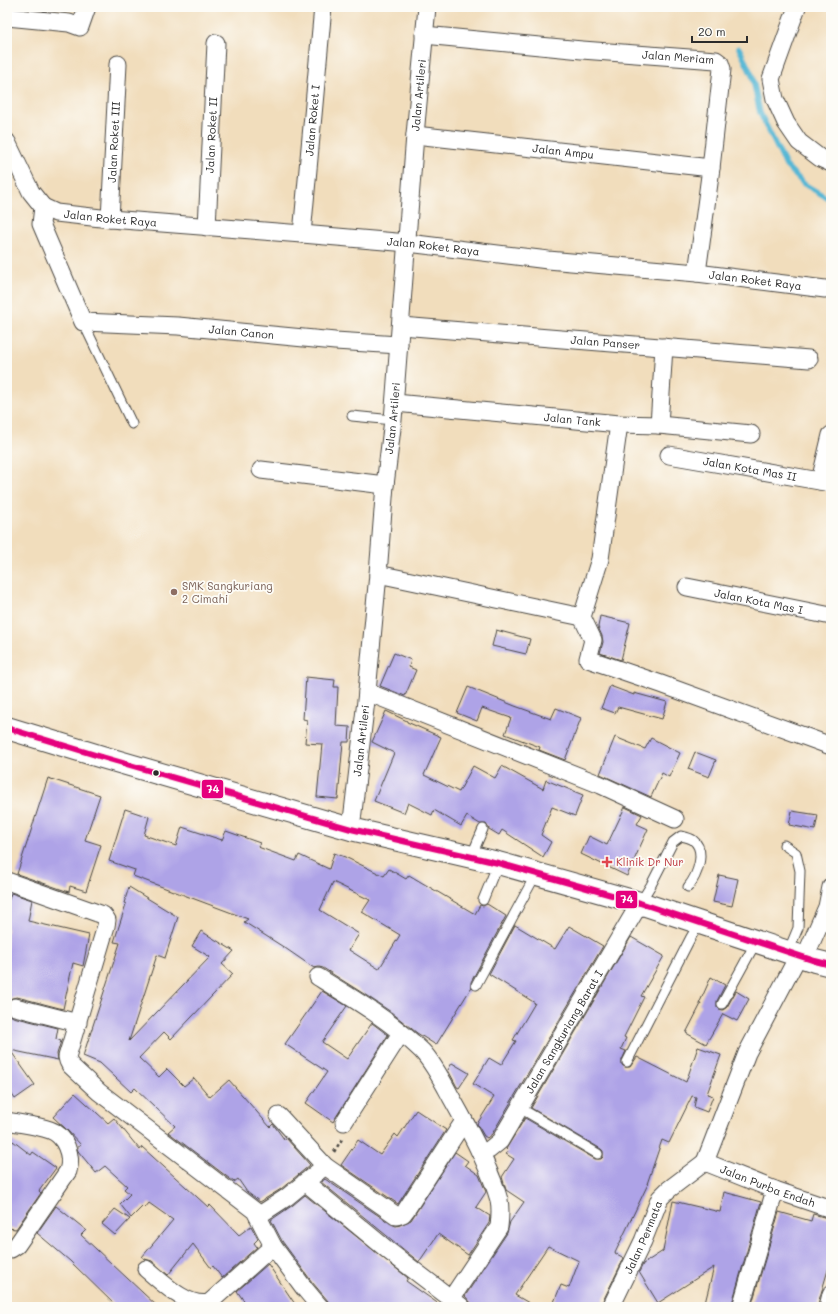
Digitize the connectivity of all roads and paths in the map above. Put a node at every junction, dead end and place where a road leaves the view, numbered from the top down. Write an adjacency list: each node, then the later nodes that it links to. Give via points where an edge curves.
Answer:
1 (87, 7): 5 (street, via 80,27 69,23)
2 (323, 7): 16 (street, Jalan Roket I)
3 (427, 7): 6 (street, Jalan Artileri)
4 (798, 7): 11 (street, via 771,79 775,99 786,123 799,142)
5 (7, 17)
6 (424, 35): 9 (street, Jalan Artileri); 12 (street, Jalan Meriam, via 716,60 722,69)
7 (216, 43): 15 (street, Jalan Roket II)
8 (118, 64): 14 (street, Jalan Roket III)
9 (415, 135): 12 (street, Jalan Ampu); 17 (street, Jalan Artileri)
10 (7, 142): 13 (street, via 31,192)
11 (831, 163)
12 (711, 168): 18 (street, Jalan Meriam)
13 (43, 207): 14 (street, Jalan Roket Raya, via 56,213); 20 (street, via 41,224)
14 (110, 219): 15 (street, Jalan Roket Raya)
15 (207, 226): 16 (street, Jalan Roket Raya)
16 (302, 234): 17 (street, Jalan Roket Raya)
17 (408, 243): 18 (street, Jalan Roket Raya, via 548,260); 21 (street, Jalan Artileri)
18 (697, 273): 19 (street, Jalan Roket Raya)
19 (825, 289)
20 (83, 322): 22 (street, Jalan Canon, via 178,326); 28 (lane)
21 (401, 326): 22 (street, Jalan Artileri); 23 (street, Jalan Panser)
22 (399, 345): 25 (street, Jalan Artileri)
23 (664, 347): 24 (street, Jalan Panser); 30 (street)
24 (808, 359)
25 (395, 403): 27 (street, Jalan Artileri); 29 (street, Jalan Tank)
26 (352, 416): 27 (lane)
27 (393, 420): 36 (street, Jalan Artileri)
28 (132, 424)
29 (619, 424): 30 (street, Jalan Tank); 40 (street, via 600,559)
30 (659, 425): 31 (street, Jalan Tank)
31 (751, 434)
32 (831, 434): 35 (street)
33 (669, 455): 35 (street, Jalan Kota Mas II)
34 (261, 470): 36 (street)
35 (826, 482)
36 (385, 486): 37 (street, Jalan Artileri)
37 (378, 574): 40 (street); 41 (street, Jalan Artileri)
38 (687, 587): 39 (street, Jalan Kota Mas I)
39 (831, 616)
40 (582, 617): 43 (street, via 593,640 588,659)
41 (367, 692): 44 (street, via 601,785); 45 (street, Jalan Artileri)
42 (7, 728): 45 (main road)
43 (831, 746)
44 (675, 819)
45 (351, 829): 48 (main road)
46 (483, 829): 48 (lane)
47 (784, 845): 59 (lane, via 796,853 800,871 798,928)
48 (471, 857): 49 (main road)
49 (498, 863): 50 (main road); 54 (lane)
50 (536, 874): 55 (main road); 61 (lane)
51 (7, 881): 64 (street, via 103,915 107,920)
52 (831, 887): 59 (street, via 827,907)
53 (688, 888): 55 (lane, via 700,861 699,848 692,839 681,836 673,842)
54 (483, 900)
55 (640, 903): 57 (main road); 67 (street, Jalan Sangkuriang Barat I)
56 (831, 918): 59 (street)
57 (700, 922): 58 (main road); 66 (lane)
58 (757, 941): 59 (main road); 62 (lane)
59 (807, 958): 74 (street, via 794,964 747,1053)
60 (318, 977): 65 (street, via 362,1003)
61 (476, 985)
62 (722, 1004)
63 (15, 1007): 64 (street)
64 (78, 1023): 79 (street, via 68,1057 70,1065 99,1092 251,1206)
65 (401, 1033): 69 (street, via 423,1052 439,1075); 71 (street)
66 (627, 1062)
67 (520, 1108): 72 (street, Jalan Sangkuriang Barat I, via 500,1141 489,1150); 73 (lane)
68 (279, 1116): 75 (street)
69 (464, 1121): 72 (street); 75 (street, via 406,1210 397,1216)
70 (7, 1122): 81 (street, via 51,1130 62,1139 68,1150 70,1164 68,1171 17,1245 11,1249)
71 (344, 1122): 75 (path, via 344,1137)
72 (480, 1152): 84 (street, via 499,1201 499,1227)
73 (598, 1154)
74 (705, 1162): 77 (street, Jalan Purba Endah); 86 (street, Jalan Permata, via 660,1198 644,1241)
75 (325, 1166): 76 (street)
76 (305, 1182): 79 (street); 84 (street)
77 (775, 1190): 78 (street, Jalan Purba Endah); 87 (street)
78 (831, 1209)
79 (258, 1216): 80 (street)
80 (273, 1246): 82 (street, via 209,1304 201,1305 182,1297); 85 (street)
81 (7, 1248)
82 (146, 1269)
83 (831, 1294): 88 (street)
84 (457, 1303)
85 (320, 1307)
86 (611, 1307)
87 (741, 1307)
88 (828, 1307)

